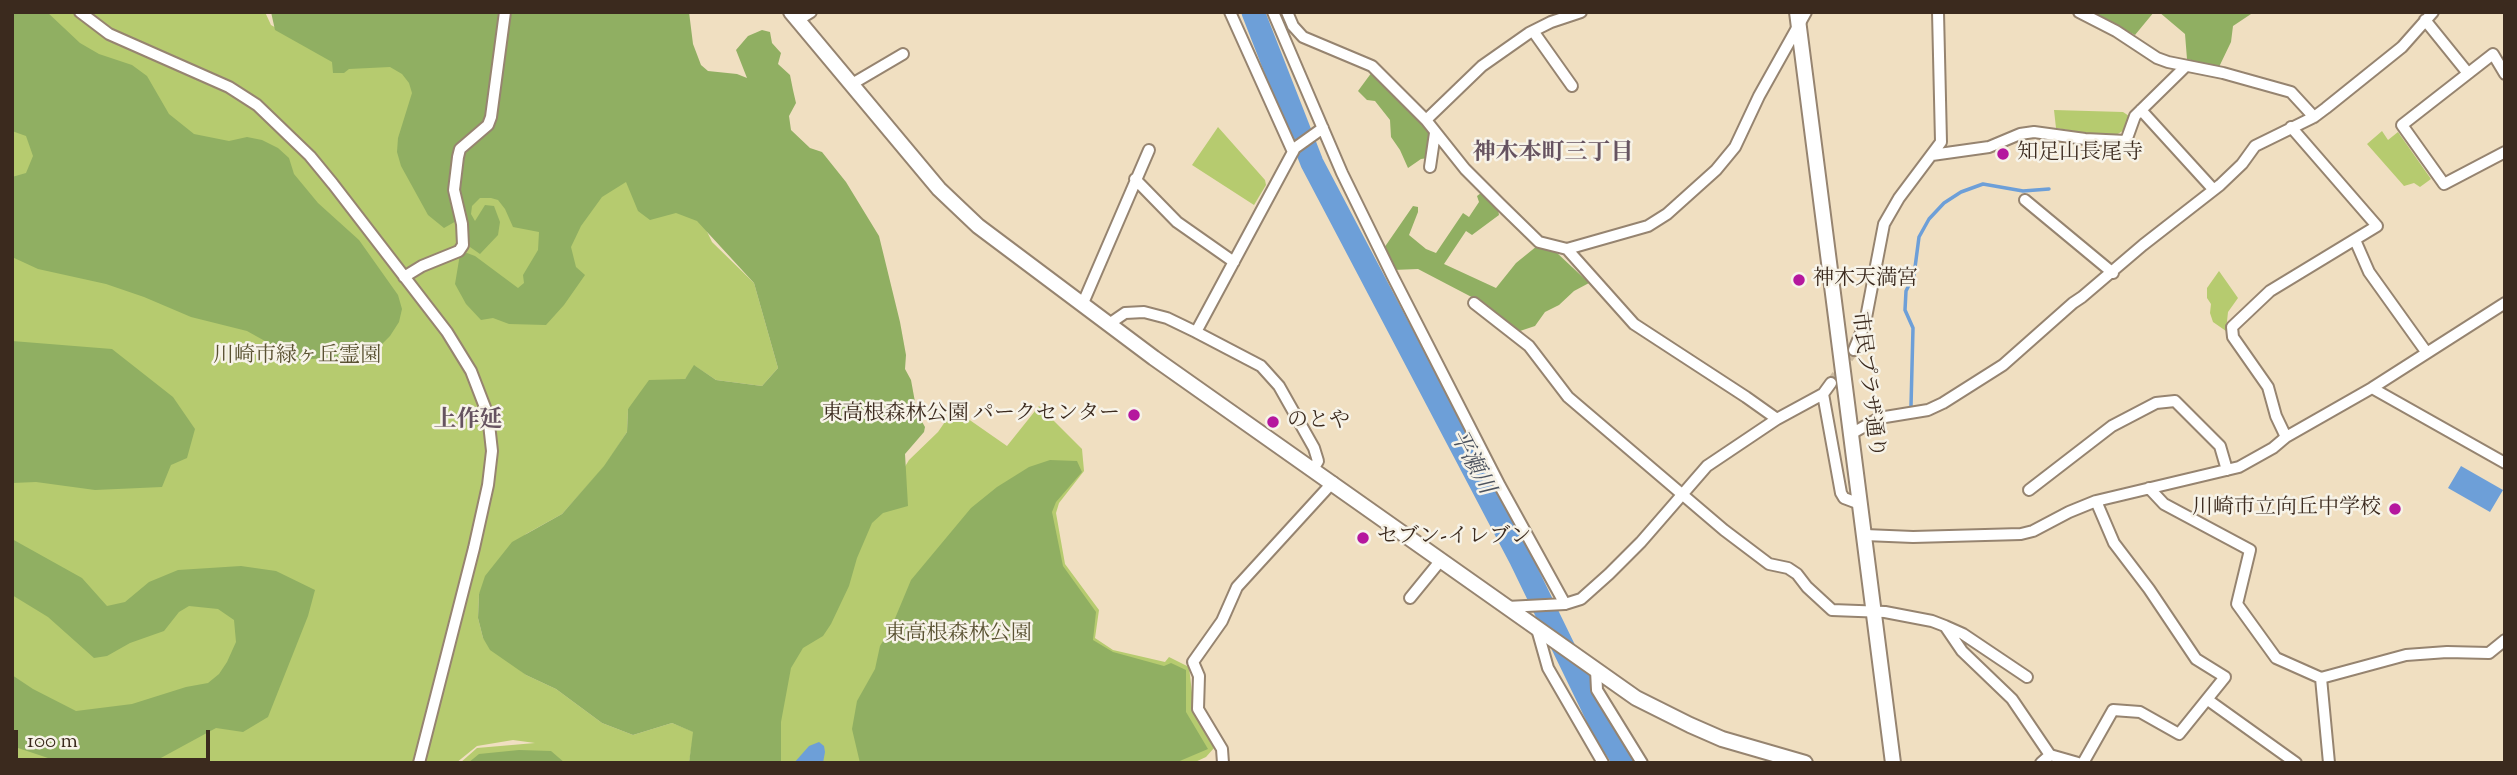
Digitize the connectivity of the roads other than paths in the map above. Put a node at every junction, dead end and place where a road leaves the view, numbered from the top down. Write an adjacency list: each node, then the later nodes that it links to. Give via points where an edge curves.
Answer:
1 (80, 12): 39 (street, via 109,34 229,87 257,105 310,156)
2 (505, 12): 39 (street, via 491,117 460,149 458,157 454,190 463,245)
3 (811, 12): 11 (street)
4 (1230, 12): 28 (street)
5 (1273, 12): 25 (street)
6 (1287, 12): 23 (street, via 1303,37 1372,66)
7 (1581, 12): 14 (street)
8 (1806, 12): 13 (street)
9 (1938, 12): 30 (street, via 1941,142)
10 (2078, 12): 16 (street, via 2157,58)
11 (795, 16): 19 (street)
12 (2429, 16): 17 (street); 22 (street, via 2402,47)
13 (1798, 19): 36 (street, via 1735,147 1716,170 1648,226); 51 (street, 市民プラザ通り)
14 (1532, 31): 20 (street); 23 (street, via 1482,66)
15 (903, 54): 19 (street)
16 (2185, 67): 21 (street); 22 (street, via 2291,92)
17 (2468, 72): 18 (street, via 2493,54); 29 (street, via 2402,125 2444,184)
18 (2505, 74)
19 (852, 84): 40 (street, via 939,189 978,226)
20 (1572, 86)
21 (2141, 110): 30 (street, via 2126,141 2034,132 1989,147); 33 (street)
22 (2314, 117): 24 (street)
23 (1426, 120): 26 (street)
24 (2291, 127): 33 (street, via 2255,146); 35 (street, via 2377,226)
25 (1322, 130): 28 (street); 65 (street, via 1500,486)
26 (1435, 133): 31 (street); 36 (street, via 1539,242)
27 (1149, 150): 32 (street)
28 (1294, 150): 37 (street)
29 (2505, 152)
30 (1932, 155): 45 (street, via 1884,224 1865,323)
31 (1430, 167)
32 (1135, 179): 37 (street, via 1177,222); 40 (street)
33 (2213, 189): 38 (street)
34 (2025, 200): 38 (street)
35 (2355, 240): 46 (street, via 2369,272); 52 (street, via 2270,291 2232,327 2233,337 2268,387)
36 (1567, 249): 50 (street, via 1634,324)
37 (1234, 262): 44 (street)
38 (2113, 273): 51 (street, via 2003,365 1959,394 1928,410 1879,418)
39 (404, 277): 76 (street, via 471,371 488,415 492,451 474,548)
40 (1083, 303): 43 (street)
41 (1474, 303): 59 (street, via 1529,346 1568,397)
42 (2505, 303): 46 (street)
43 (1109, 324): 44 (street, via 1125,313 1144,312); 54 (street)
44 (1196, 332): 54 (street, via 1261,366 1279,386 1314,448 1318,461)
45 (1854, 350)
46 (2427, 353): 48 (street)
47 (1831, 383): 49 (street)
48 (2372, 388): 52 (street); 53 (street)
49 (1823, 394): 50 (street); 61 (street, via 1841,493)
50 (1777, 419): 59 (street, via 1707,466)
51 (1850, 434): 61 (street, 市民プラザ通り)
52 (2286, 437): 55 (street)
53 (2505, 463)
54 (1313, 469): 56 (street)
55 (2227, 470): 57 (street); 58 (street, via 2220,446 2175,401 2156,403 2112,426)
56 (1333, 482): 63 (street); 77 (street, via 1237,587 1222,621 1193,662 1199,676 1198,709 1222,749)
57 (2149, 488): 60 (street); 73 (street, via 2164,504 2250,550 2236,604 2276,658)
58 (2029, 490)
59 (1682, 492): 65 (street, via 1609,574 1581,598); 67 (street, via 1769,564 1797,574 1832,610)
60 (2096, 501): 62 (street, via 2021,534); 74 (street, via 2114,542 2196,659 2225,677)
61 (1860, 504): 62 (street, 市民プラザ通り)
62 (1864, 535): 67 (street, 市民プラザ通り)
63 (1441, 560): 64 (street); 66 (street)
64 (1410, 598)
65 (1565, 604): 66 (street)
66 (1507, 607): 69 (street)
67 (1873, 612): 68 (street); 81 (street, 市民プラザ通り)
68 (1945, 626): 72 (street); 75 (street, via 1962,651 2012,699)
69 (1537, 629): 71 (street); 78 (street, via 1548,668)
70 (2505, 640): 73 (street, via 2489,653 2406,655)
71 (1596, 670): 79 (street, via 1597,690); 80 (street, via 1636,698 1690,725)
72 (2027, 677)
73 (2321, 678): 84 (street)
74 (2208, 700): 82 (street, via 2179,734 2140,712 2113,710); 83 (street)
75 (2046, 759): 82 (street)
76 (419, 763)
77 (1223, 763)
78 (1603, 763)
79 (1642, 763)
80 (1805, 763)
81 (1893, 763)
82 (2081, 763)
83 (2296, 763)
84 (2329, 763)

